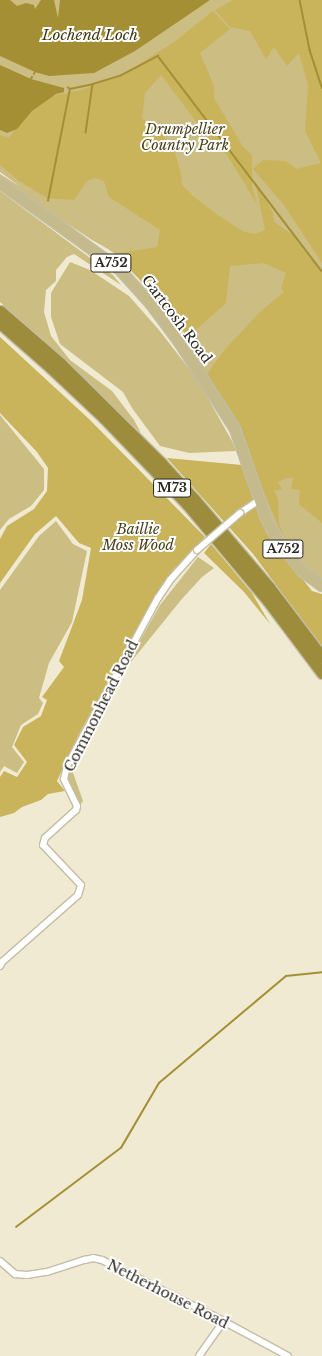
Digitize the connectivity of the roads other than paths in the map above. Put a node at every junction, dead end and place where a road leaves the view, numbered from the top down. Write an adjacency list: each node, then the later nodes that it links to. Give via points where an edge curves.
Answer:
1 (0, 183): 4 (main road, Gartcosh Road / A752, via 120,270 150,303 235,429)
2 (0, 311): 6 (highway, M73, via 60,363 166,469 259,575)
3 (0, 324): 7 (highway, M73, via 104,418 187,504 268,601)
4 (259, 500): 5 (main road, A752, via 269,526 282,548 303,572); 8 (street, Commonhead Road, bridge, via 197,550 174,575 158,598 67,766 64,779 77,806 76,810 43,841 43,845 81,885 78,895)
5 (322, 586)
6 (322, 657)
7 (322, 673)
8 (0, 966)
9 (0, 1261): 10 (street, Netherhouse Road, via 15,1274 27,1275 47,1272 92,1258 102,1260)
10 (223, 1322): 11 (street); 12 (street, Netherhouse Road)
11 (199, 1356)
12 (288, 1356)

